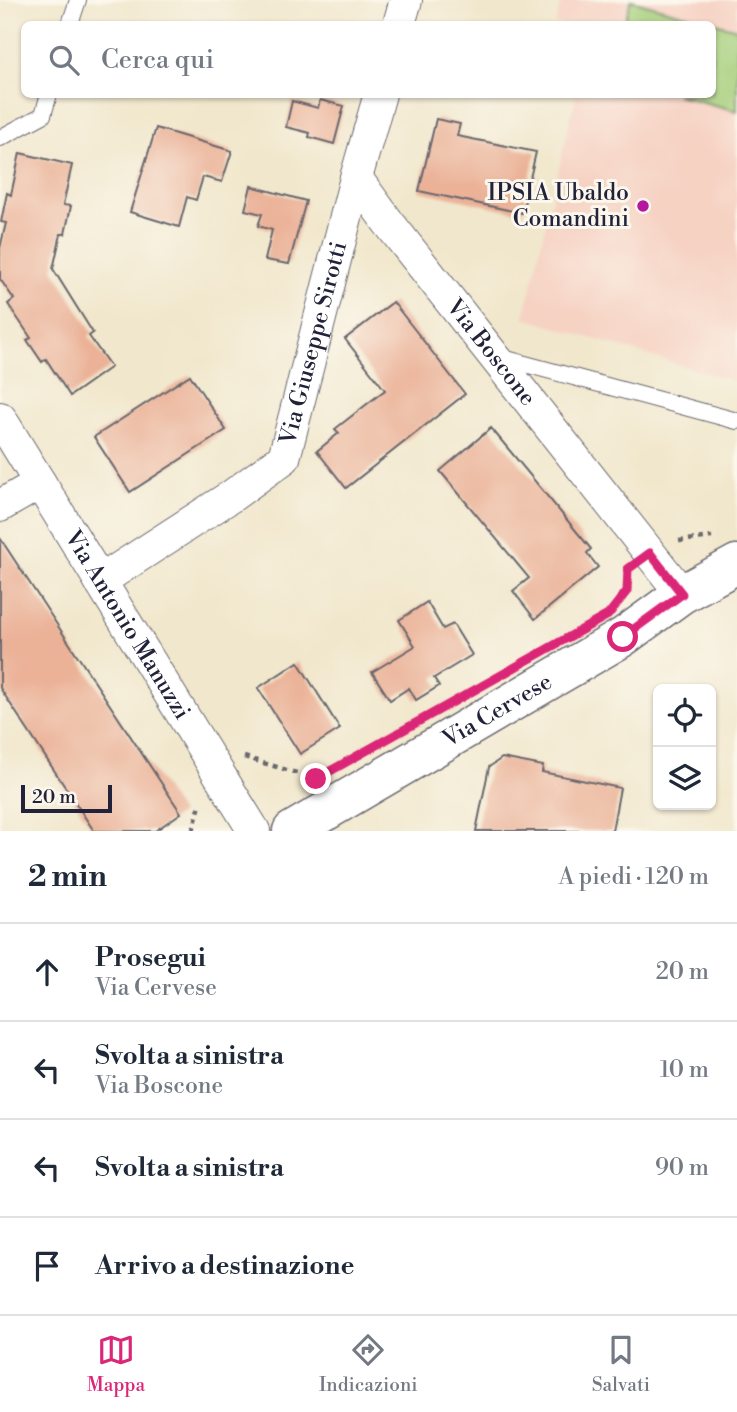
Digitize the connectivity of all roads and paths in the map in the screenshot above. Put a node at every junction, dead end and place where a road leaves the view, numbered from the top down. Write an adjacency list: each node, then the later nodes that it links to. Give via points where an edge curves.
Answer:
1 (78, 0): 3 (lane)
2 (406, 0): 4 (street)
3 (71, 21)
4 (400, 21)
5 (48, 98): 7 (lane, via 43,115)
6 (379, 98): 8 (street)
7 (0, 138)
8 (356, 178): 9 (street, Via Boscone); 16 (street, Via Giuseppe Sirotti, via 284,458)
9 (493, 355): 11 (lane); 15 (street, Via Boscone)
10 (0, 418): 12 (street, Via Antonio Manuzzi)
11 (737, 421)
12 (40, 483): 13 (street); 16 (street, Via Antonio Manuzzi)
13 (0, 506)
14 (731, 550): 15 (path, via 676,542); 17 (street, Via Cervese)
15 (650, 553): 17 (street, Via Boscone)
16 (100, 581): 18 (street, Via Antonio Manuzzi)
17 (706, 590): 22 (street, Via Cervese)
18 (216, 769): 19 (path, via 240,755); 20 (path, via 207,779); 21 (street, Via Antonio Manuzzi)
19 (316, 779)
20 (193, 831)
21 (254, 831)
22 (292, 831)

